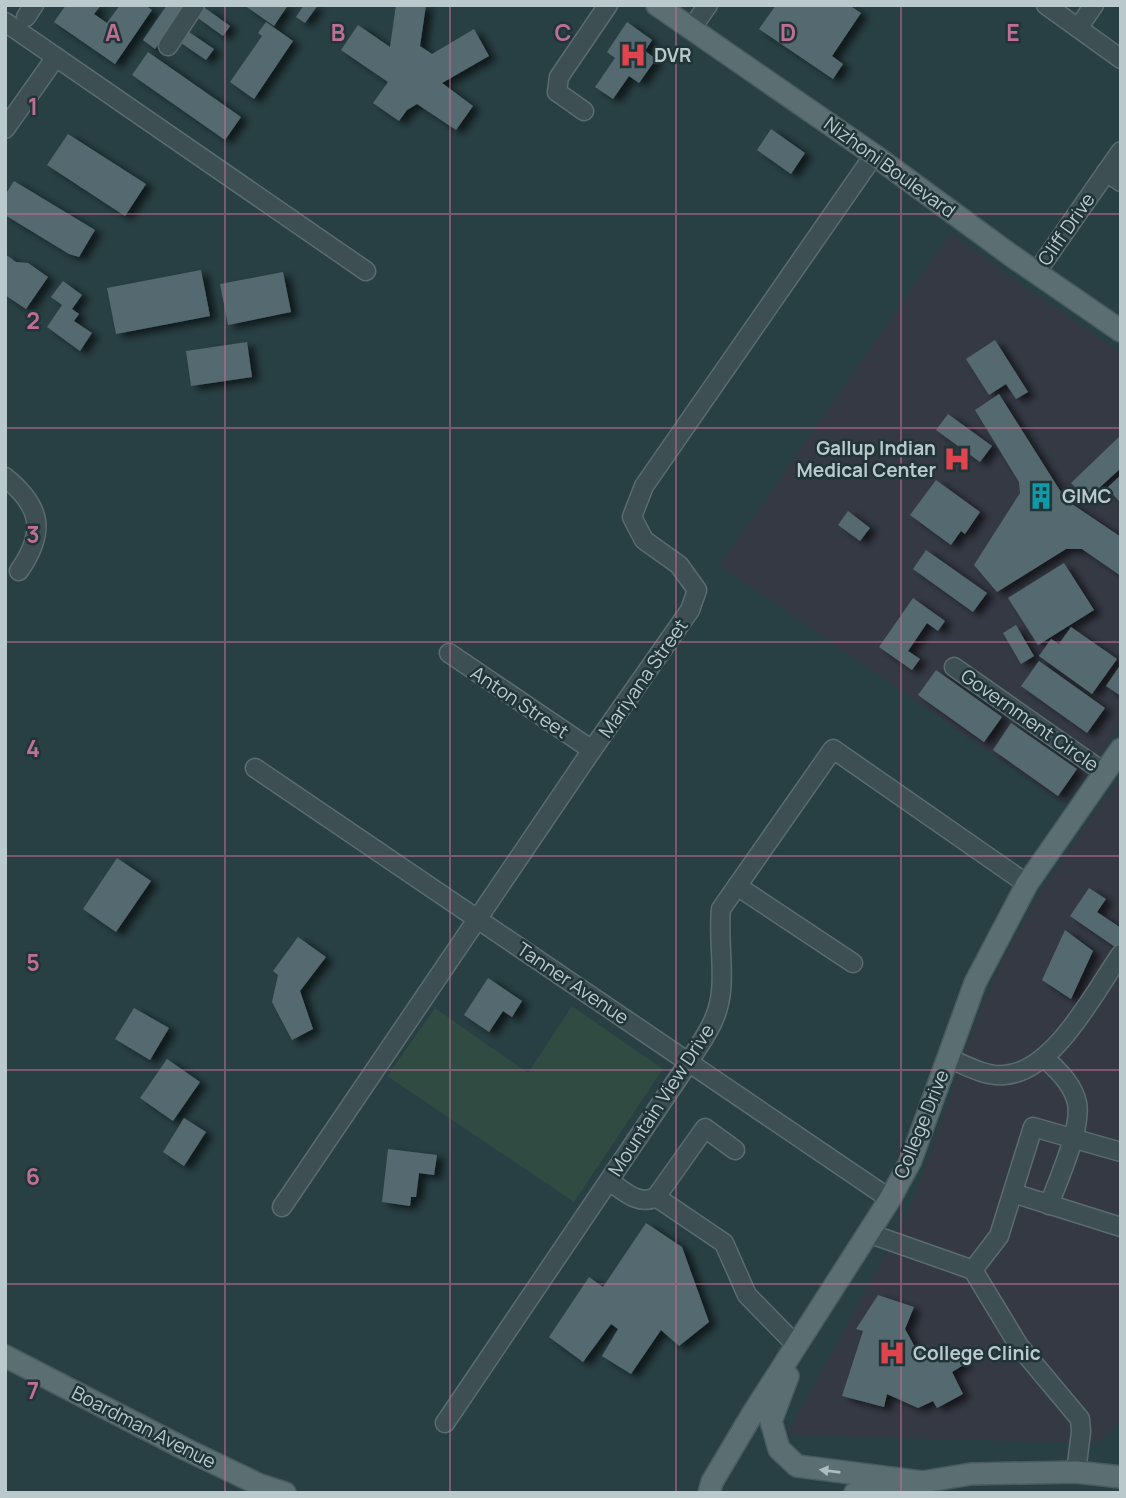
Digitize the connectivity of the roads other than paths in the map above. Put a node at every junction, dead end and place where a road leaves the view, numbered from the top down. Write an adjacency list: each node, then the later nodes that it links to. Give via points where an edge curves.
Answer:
1 (195, 5): 10 (street)
2 (608, 5): 13 (street, via 559,77 558,92)
3 (657, 5): 9 (main road, Nizhoni Boulevard)
4 (708, 5): 9 (street)
5 (1046, 5): 8 (street)
6 (1094, 5): 8 (street)
7 (5, 22): 11 (street)
8 (1078, 28): 12 (street)
9 (691, 29): 16 (main road, Nizhoni Boulevard)
10 (168, 46)
11 (56, 57): 14 (street); 18 (street)
12 (1121, 59)
13 (584, 111)
14 (5, 130)
15 (1121, 151): 17 (street, Cliff Drive)
16 (874, 155): 19 (main road, Nizhoni Boulevard); 26 (street, Mariyana Street, via 644,486 632,517 644,540 679,565 697,590 690,610)
17 (1113, 177): 19 (street, Cliff Drive)
18 (366, 271)
19 (1036, 273): 20 (main road, Nizhoni Boulevard)
20 (1121, 331)
21 (5, 477): 22 (street, via 23,491 37,529 34,546)
22 (19, 571)
23 (449, 653): 26 (street, Anton Street)
24 (954, 667): 28 (street, Government Circle)
25 (1121, 749): 28 (main road, College Drive)
26 (592, 750): 31 (street, Mariyana Street)
27 (255, 768): 31 (street, Tanner Avenue)
28 (1105, 773): 29 (main road, College Drive)
29 (1027, 884): 30 (street, Mountain View Drive, via 833,748); 34 (main road, College Drive, via 975,984)
30 (737, 886): 33 (street); 36 (street, Mountain View Drive, via 721,909 722,986 715,1018)
31 (479, 919): 36 (street, Tanner Avenue); 45 (street, Mariyana Street)
32 (1121, 954): 35 (street, via 1064,1038)
33 (853, 963)
34 (948, 1058): 35 (street, via 1002,1076 1023,1072); 43 (main road, College Drive, via 911,1160)
35 (1045, 1058): 37 (street, via 1063,1076 1078,1105)
36 (689, 1062): 40 (street, Mountain View Drive); 43 (street, Tanner Avenue)
37 (1074, 1138): 39 (street); 41 (street, via 1032,1127); 44 (street)
38 (735, 1150): 42 (street, via 705,1128)
39 (1121, 1152)
40 (609, 1181): 42 (street, via 637,1200); 51 (street, Mountain View Drive)
41 (1013, 1193): 44 (street); 48 (street, via 999,1236)
42 (656, 1197): 49 (street, via 724,1243 747,1295)
43 (890, 1199): 47 (main road, College Drive)
44 (1049, 1205): 46 (street)
45 (282, 1207)
46 (1121, 1227)
47 (868, 1233): 48 (street); 49 (main road, College Drive)
48 (972, 1270): 52 (street, via 1019,1346 1080,1419)
49 (801, 1340): 54 (main road, one-way to 49, via 797,1466 779,1449 771,1421); 56 (main road, College Drive, via 753,1413)
50 (5, 1356): 55 (main road, Boardman Avenue, via 185,1449)
51 (445, 1423)
52 (1076, 1472): 53 (main road); 54 (main road, via 971,1474)
53 (1121, 1477)
54 (922, 1482): 57 (main road)
55 (285, 1493)
56 (709, 1493)
57 (855, 1493)

